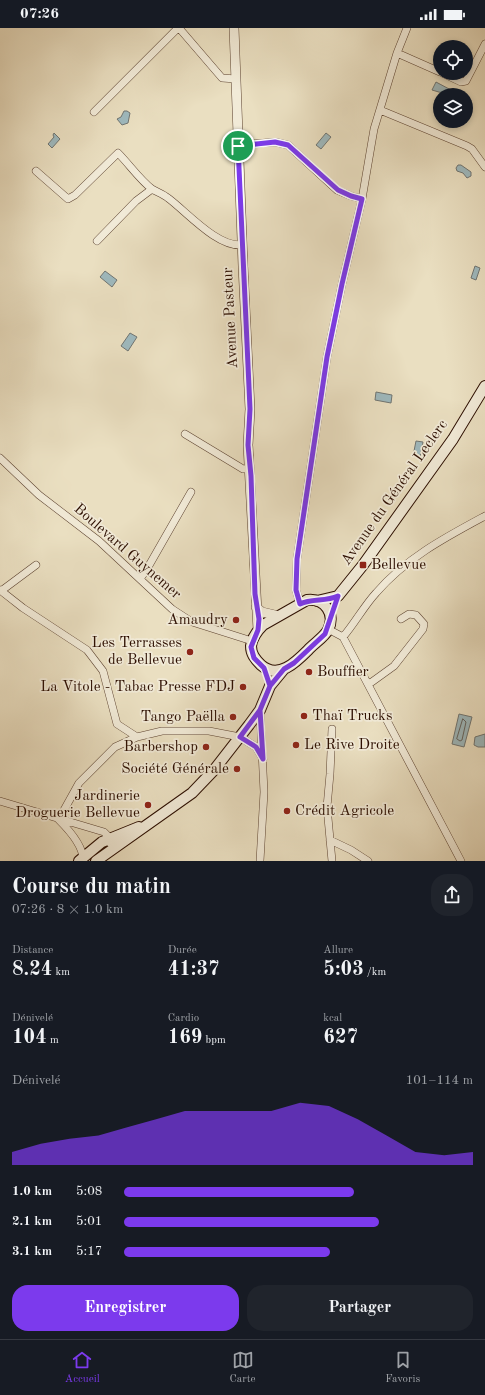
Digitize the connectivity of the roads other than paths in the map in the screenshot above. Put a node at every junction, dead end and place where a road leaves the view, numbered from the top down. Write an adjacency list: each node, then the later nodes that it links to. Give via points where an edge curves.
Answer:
1 (178, 28): 8 (street, via 222,78); 12 (street)
2 (234, 28): 8 (street, Avenue Pasteur)
3 (407, 28): 5 (street)
4 (485, 44): 6 (street)
5 (398, 53): 7 (street); 11 (street)
6 (473, 67)
7 (433, 69)
8 (236, 78): 13 (street, Avenue Pasteur)
9 (457, 80): 10 (street)
10 (467, 80)
11 (380, 110): 14 (street, via 467,146); 17 (street)
12 (94, 112)
13 (238, 146): 17 (street, via 280,142 298,152 338,190); 19 (street, Avenue Pasteur)
14 (485, 167)
15 (36, 171): 16 (street, via 68,199 118,153)
16 (152, 189): 18 (street, via 136,201); 19 (street, via 166,196 211,234 225,242)
17 (362, 199): 31 (street, via 325,373 297,559 296,590)
18 (97, 241)
19 (242, 245): 23 (street, Avenue Pasteur, via 250,409)
20 (485, 386): 29 (main road, Avenue du Général Leclerc, via 453,439)
21 (185, 434): 23 (street, via 243,469)
22 (0, 458): 27 (street, Boulevard Guynemer, via 39,495 99,541)
23 (250, 469): 32 (street, Avenue Pasteur)
24 (191, 492): 27 (street)
25 (485, 516): 38 (street, via 423,551 386,582)
26 (36, 565): 28 (street)
27 (140, 579): 39 (street, Boulevard Guynemer, via 172,609 192,622)
28 (1, 591): 46 (street, via 87,650 103,671 117,724)
29 (338, 596): 30 (main road); 33 (main road, Avenue du Général Leclerc)
30 (317, 600): 31 (main road, via 307,600); 33 (main road)
31 (300, 604): 34 (main road)
32 (256, 607): 34 (street, via 262,612); 37 (street, Avenue Pasteur)
33 (331, 615): 36 (main road, Avenue du Général Leclerc)
34 (279, 616): 37 (main road)
35 (401, 618): 42 (street, via 409,614 416,615 424,624 423,629 394,666)
36 (328, 629): 38 (street); 41 (main road, via 294,663)
37 (258, 630): 39 (main road)
38 (343, 637): 42 (street)
39 (252, 641): 40 (main road, via 252,653)
40 (264, 668): 41 (main road); 43 (main road)
41 (284, 669): 43 (main road)
42 (369, 684): 60 (street)
43 (270, 686): 44 (main road)
44 (260, 710): 47 (main road); 48 (street)
45 (332, 729): 53 (street, via 327,807)
46 (137, 737): 47 (street, via 170,731 209,731); 50 (street, via 115,747 79,783)
47 (240, 737): 48 (street, via 256,747); 51 (main road, via 192,793)
48 (263, 759): 57 (street)
49 (0, 801): 50 (street)
50 (59, 819): 52 (street, via 104,832); 55 (street, via 66,827)
51 (145, 825): 52 (main road); 54 (main road)
52 (109, 839): 54 (street); 55 (main road, via 95,846)
53 (330, 840): 58 (street); 59 (street)
54 (109, 852): 56 (main road)
55 (82, 860)
56 (96, 861)
57 (260, 861)
58 (332, 861)
59 (368, 861)
60 (461, 861)

